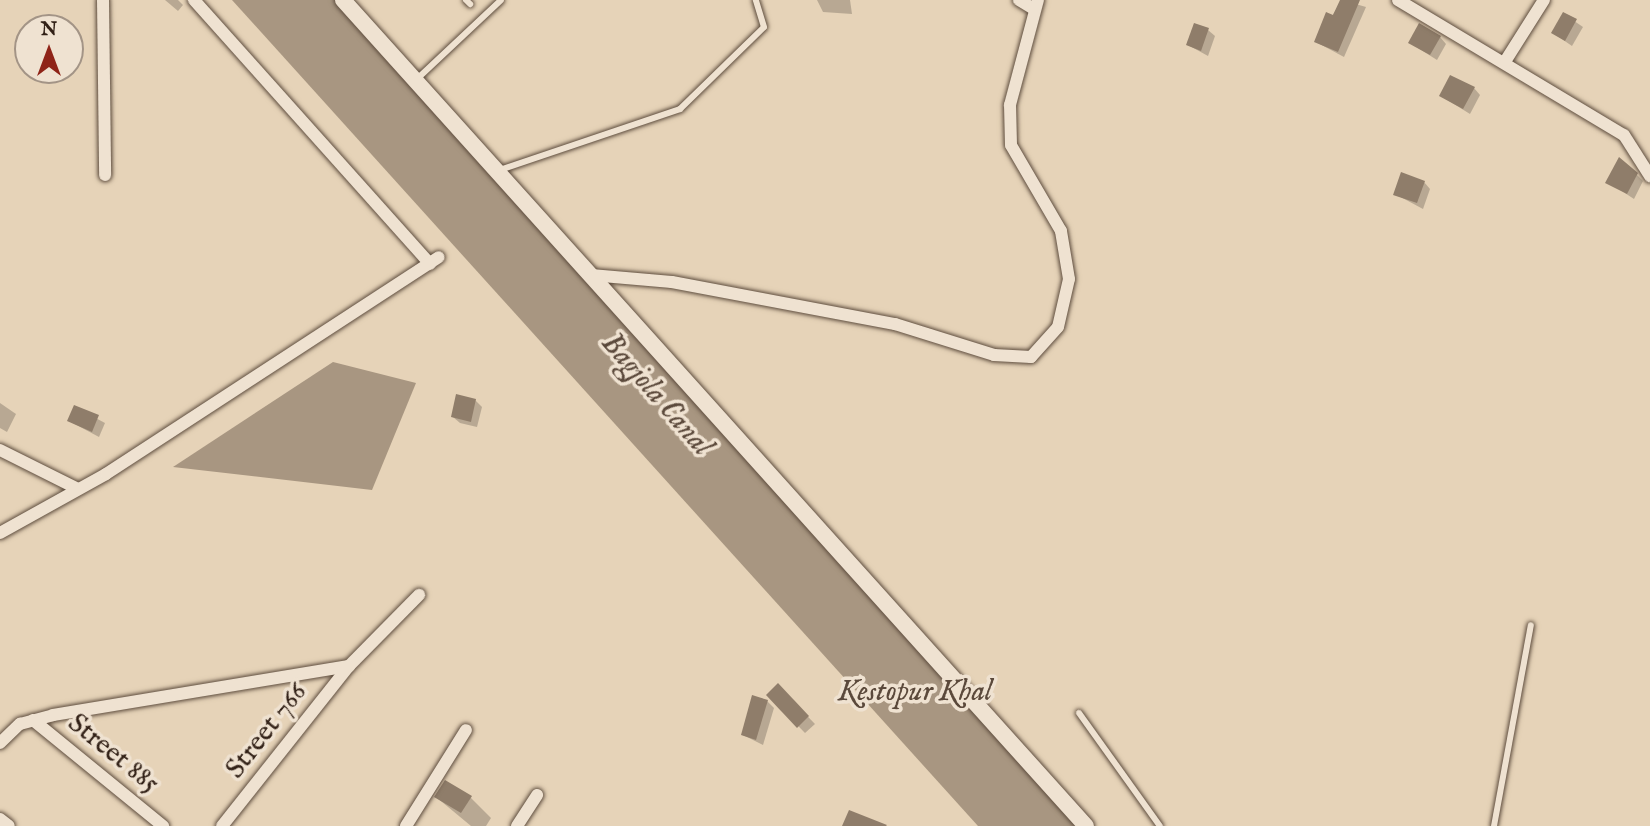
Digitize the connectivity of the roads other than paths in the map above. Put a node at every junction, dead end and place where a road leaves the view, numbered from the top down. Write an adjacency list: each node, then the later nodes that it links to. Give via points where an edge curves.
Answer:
1 (103, 0): 13 (street)
2 (194, 0): 17 (street, via 435,261)
3 (343, 0): 11 (street)
4 (501, 0): 11 (lane)
5 (756, 0): 12 (lane, via 764,27 680,109)
6 (1019, 0): 9 (street)
7 (1398, 0): 10 (street)
8 (1544, 0): 10 (street)
9 (1036, 4): 15 (street, via 1010,104 1011,145 1052,211 1069,256 1058,327 1031,357 994,355 895,324 746,301 672,282)
10 (1506, 60): 14 (street, via 1624,135)
11 (415, 80): 12 (street)
12 (497, 171): 15 (street, via 511,193)
13 (105, 175)
14 (1650, 176)
15 (591, 275): 33 (street)
16 (0, 450): 17 (street)
17 (78, 489): 18 (street)
18 (0, 533)
19 (419, 595): 21 (street, Street 766)
20 (1531, 625): 35 (lane)
21 (349, 666): 23 (street); 30 (street, Street 766)
22 (1079, 713): 34 (lane)
23 (33, 720): 25 (street); 29 (street, Street 885)
24 (466, 730): 31 (street)
25 (0, 743)
26 (537, 795): 32 (street)
27 (0, 819): 28 (street)
28 (9, 826)
29 (163, 826)
30 (222, 826)
31 (406, 826)
32 (517, 826)
33 (1086, 826)
34 (1160, 826)
35 (1494, 826)

